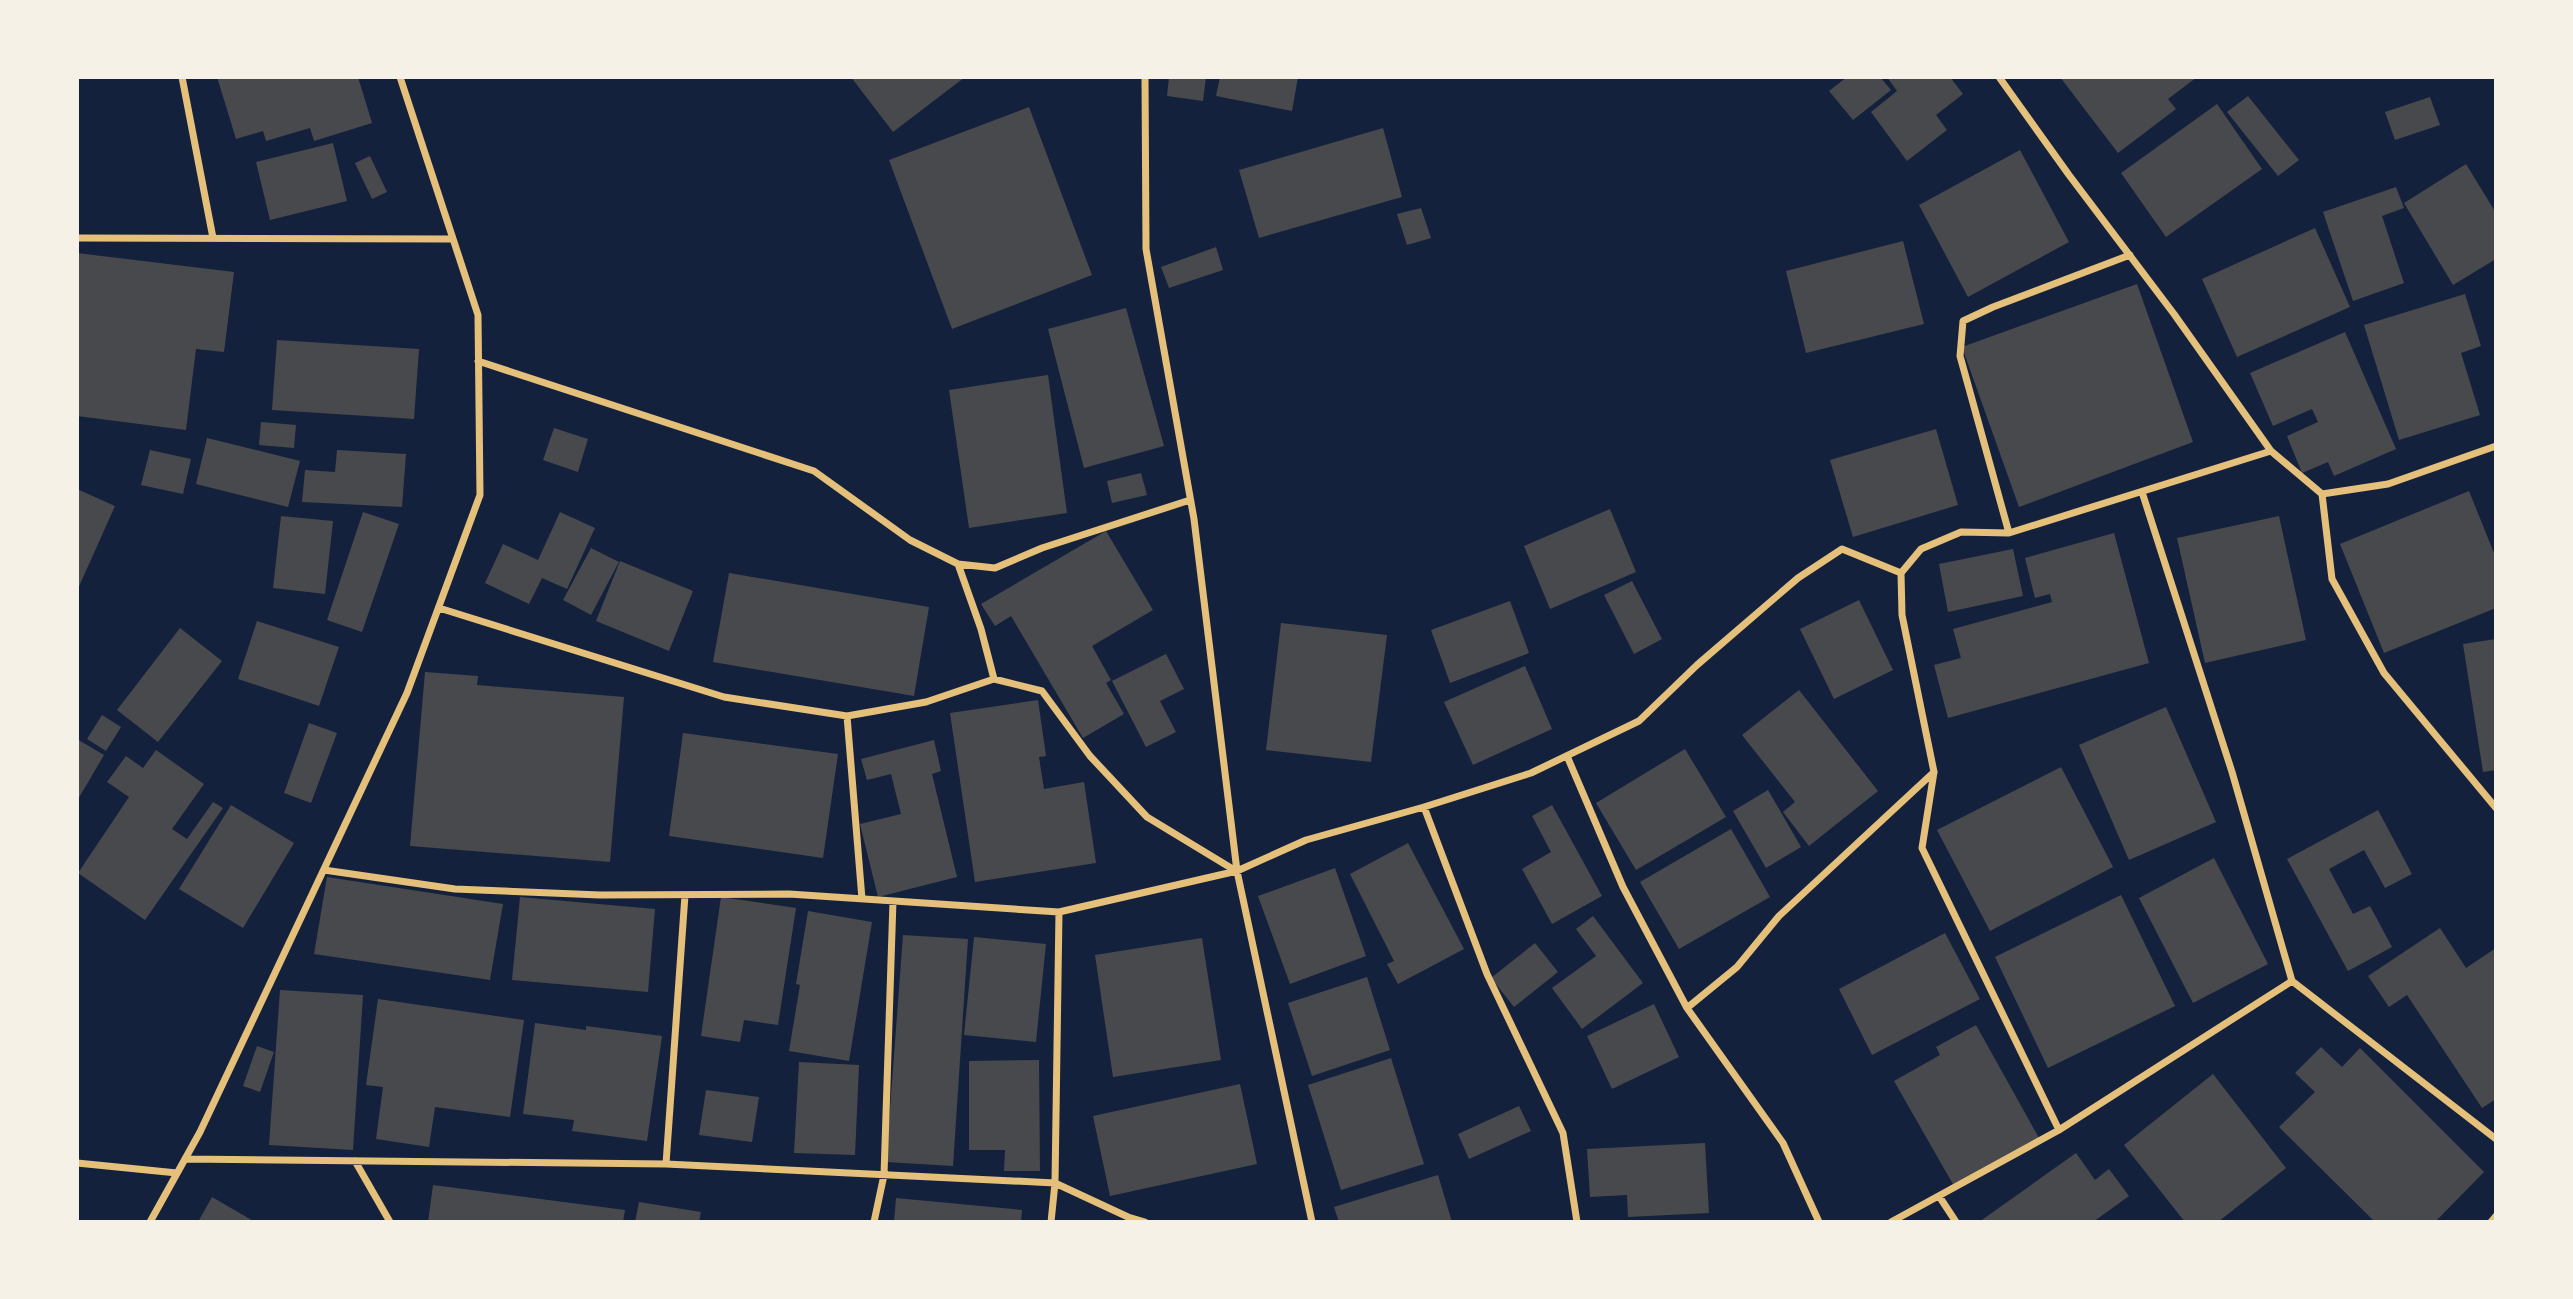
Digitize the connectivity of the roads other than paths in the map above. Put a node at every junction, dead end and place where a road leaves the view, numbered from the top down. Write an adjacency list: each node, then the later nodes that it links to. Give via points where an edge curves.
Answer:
1 (182, 77): 6 (street)
2 (400, 77): 7 (street)
3 (1145, 77): 14 (street, via 1146,250)
4 (1999, 77): 8 (street)
5 (77, 238): 6 (street)
6 (213, 238): 7 (street)
7 (453, 239): 9 (street, via 478,315)
8 (2130, 256): 11 (street); 15 (street, via 1963,321 1960,356)
9 (478, 362): 16 (street, via 814,471 910,540); 18 (street, via 480,495)
10 (2496, 446): 13 (street, via 2388,484)
11 (2271, 451): 12 (street); 13 (street)
12 (2142, 492): 15 (street); 31 (street, via 2232,772)
13 (2322, 494): 24 (street, via 2332,579 2384,673)
14 (1191, 500): 16 (street, via 995,568); 26 (street)
15 (2009, 533): 17 (street, via 1961,532 1921,549)
16 (958, 564): 19 (street)
17 (1901, 573): 21 (street, via 1842,550 1788,587 1639,722); 22 (street, via 1902,615)
18 (439, 608): 20 (street, via 724,696); 25 (street, via 407,693)
19 (994, 679): 20 (street, via 926,702); 26 (street, via 1042,691 1090,756 1147,817)
20 (847, 716): 28 (street)
21 (1567, 756): 23 (street, via 1531,773); 32 (street, via 1623,887)
22 (1934, 772): 32 (street, via 1779,916 1737,967); 33 (street, via 1922,848)
23 (1424, 807): 26 (street, via 1306,840); 50 (street, via 1487,974 1563,1133)
24 (2496, 808)
25 (324, 870): 27 (street, via 454,890); 35 (street)
26 (1237, 871): 30 (street); 49 (street)
27 (685, 895): 28 (street); 38 (street)
28 (862, 899): 29 (street)
29 (892, 901): 30 (street); 40 (street)
30 (1059, 912): 41 (street)
31 (2292, 981): 33 (street); 34 (street)
32 (1687, 1008): 51 (street, via 1783,1143)
33 (2059, 1130): 42 (street)
34 (2496, 1139)
35 (185, 1159): 36 (street); 39 (street)
36 (355, 1161): 38 (street); 45 (street)
37 (77, 1163): 39 (street)
38 (666, 1164): 40 (street)
39 (177, 1172): 44 (street)
40 (884, 1175): 41 (street); 46 (street)
41 (1055, 1183): 47 (street); 48 (street)
42 (1939, 1196): 52 (street); 53 (street)
43 (2496, 1216): 54 (street)
44 (150, 1222)
45 (390, 1222)
46 (874, 1222)
47 (1051, 1222)
48 (1145, 1222)
49 (1312, 1222)
50 (1577, 1222)
51 (1819, 1222)
52 (1891, 1222)
53 (1956, 1222)
54 (2491, 1222)

